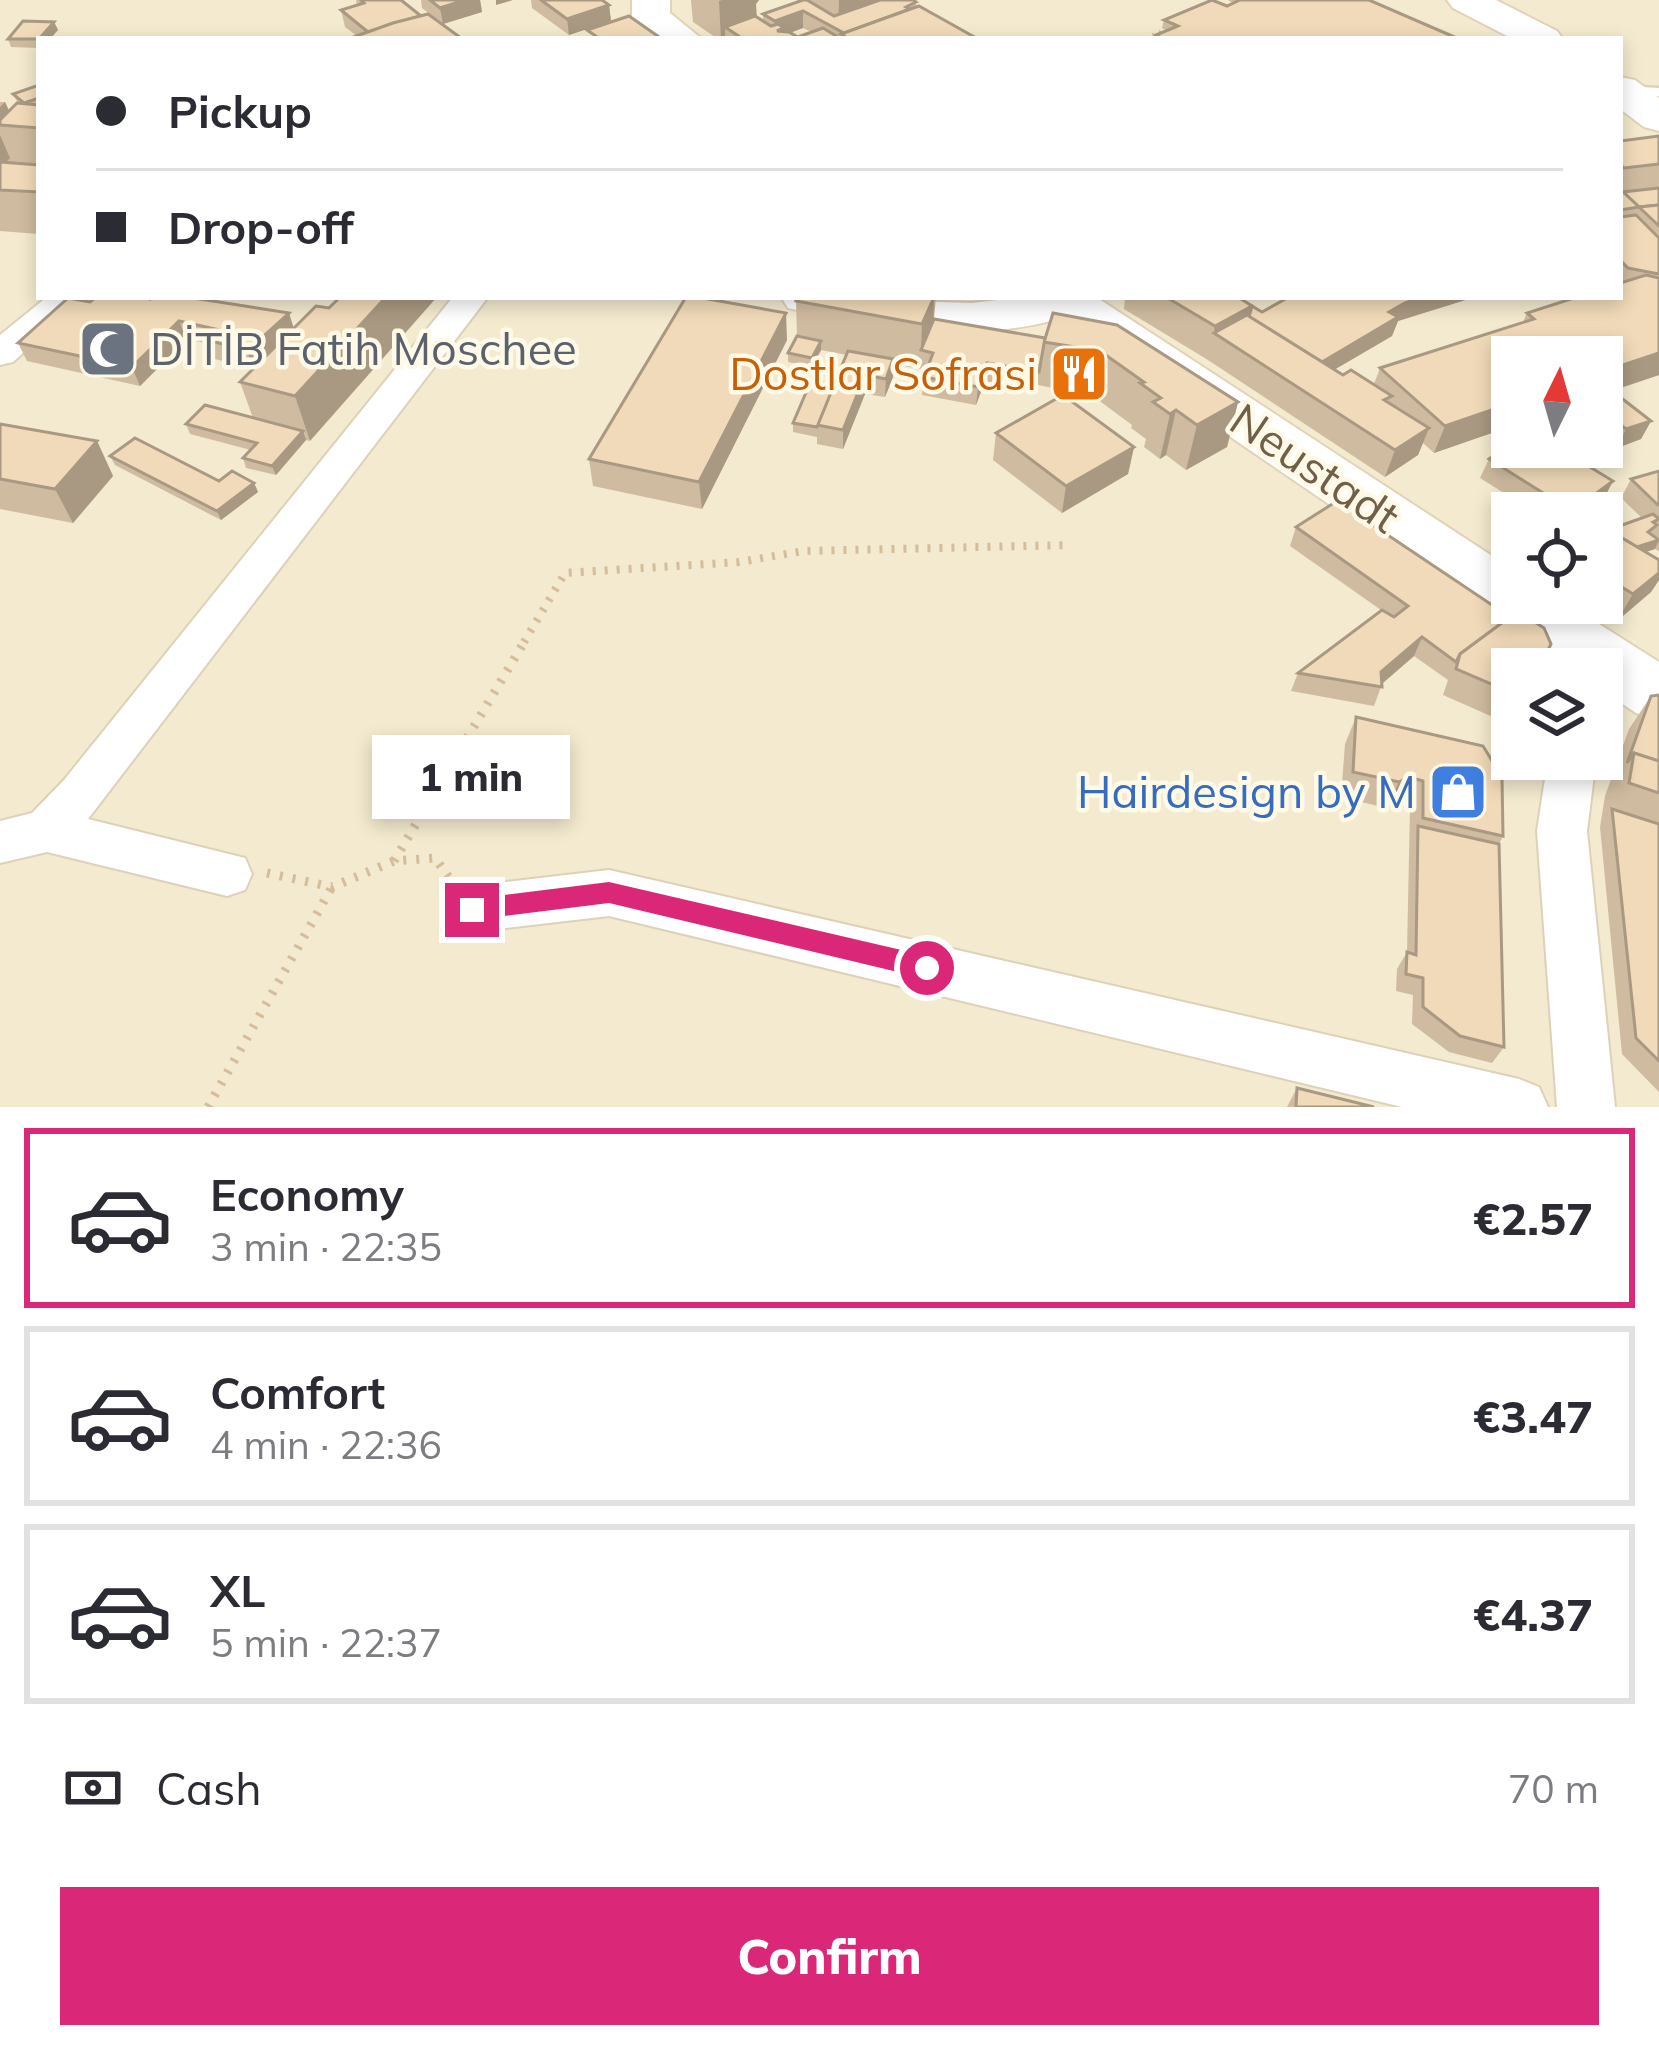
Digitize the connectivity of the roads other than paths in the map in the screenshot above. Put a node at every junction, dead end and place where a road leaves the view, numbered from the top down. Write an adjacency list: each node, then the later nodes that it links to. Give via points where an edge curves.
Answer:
1 (1466, 0): 2 (street)
2 (1537, 36)
3 (1634, 90): 4 (street)
4 (1659, 118)
5 (64, 300): 10 (street)
6 (469, 300): 15 (street, via 81,794)
7 (823, 300): 8 (street, via 973,321)
8 (1059, 300)
9 (1067, 300): 11 (street, Neustadt)
10 (0, 354)
11 (1491, 585)
12 (1545, 624): 13 (street, Neustadt)
13 (1626, 685)
14 (1569, 780): 19 (street, via 1562,831)
15 (24, 837): 16 (street)
16 (227, 874)
17 (472, 910): 18 (street, via 609,892)
18 (1519, 1107)
19 (1586, 1107)

